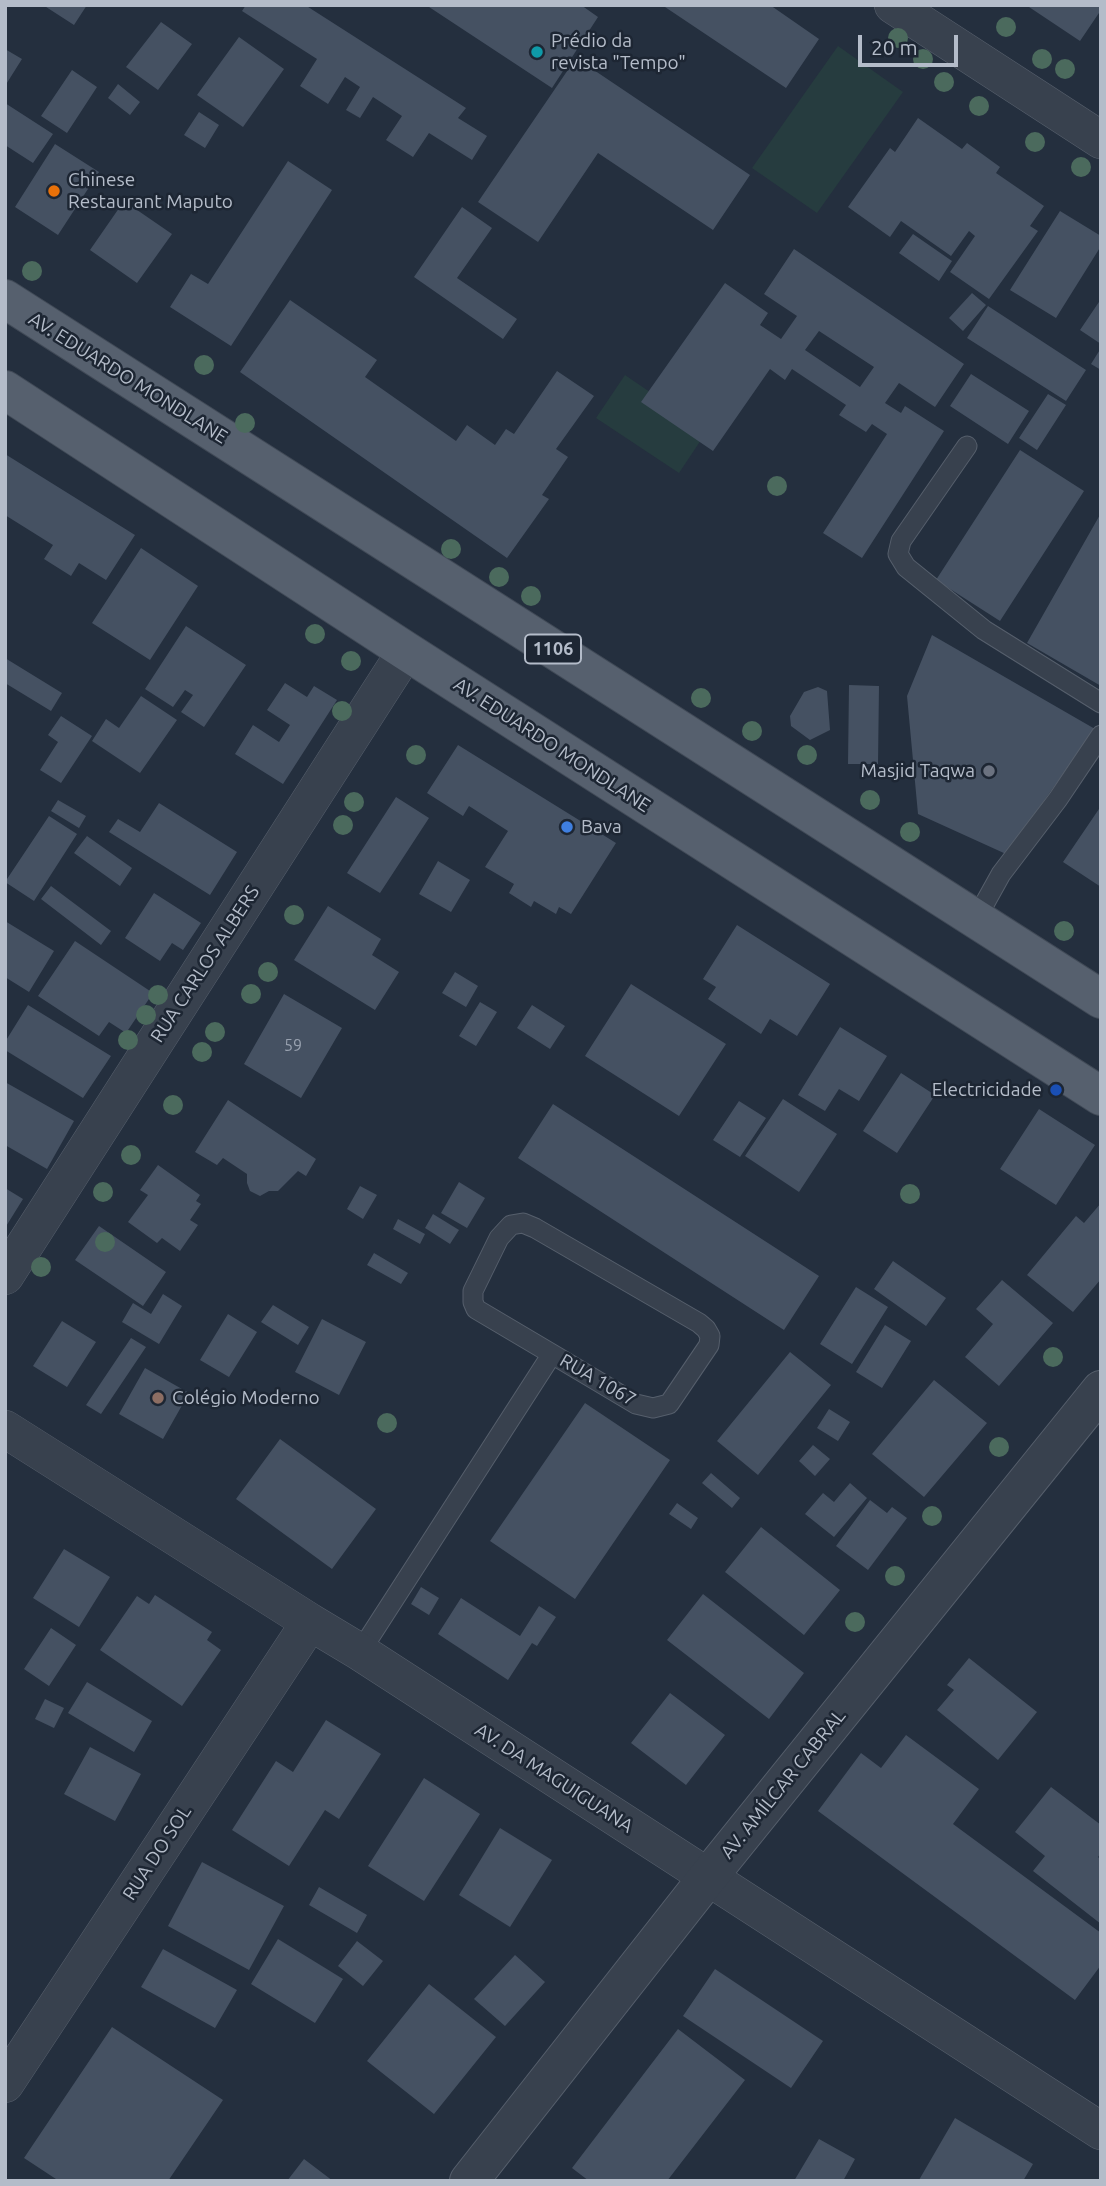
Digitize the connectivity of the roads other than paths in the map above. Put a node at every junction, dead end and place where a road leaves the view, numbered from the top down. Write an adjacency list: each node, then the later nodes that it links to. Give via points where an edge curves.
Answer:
1 (893, 5): 2 (street)
2 (1101, 140)
3 (5, 299): 9 (main road, AV. EDUARDO MONDLANE / 1106)
4 (5, 390): 6 (main road, AV. EDUARDO MONDLANE)
5 (967, 446): 7 (lane, via 901,541 898,554 906,567 984,630)
6 (406, 651): 11 (main road, AV. EDUARDO MONDLANE); 12 (street, RUA CARLOS ALBERS)
7 (1101, 703)
8 (1101, 735): 9 (lane, via 1001,874)
9 (976, 919): 10 (main road, AV. EDUARDO MONDLANE / 1106)
10 (1101, 999)
11 (1101, 1096)
12 (5, 1276)
13 (552, 1353): 13 (lane, RUA 1067, via 636,1404 653,1408 669,1404 709,1345 710,1336 699,1323 535,1228 511,1225 499,1238 472,1291 473,1302 476,1309); 17 (lane, RUA 1067)
14 (1101, 1390): 18 (street, AV. AMÍLCAR CABRAL)
15 (7, 1433): 16 (street, AV. DA MAGUIGUANA)
16 (310, 1622): 17 (street, AV. DA MAGUIGUANA); 19 (street, RUA DO SOL)
17 (360, 1652): 18 (street, AV. DA MAGUIGUANA)
18 (708, 1877): 20 (street, AV. DA MAGUIGUANA); 21 (street, AV. AMÍLCAR CABRAL)
19 (5, 2084)
20 (1101, 2131)
21 (469, 2181)

